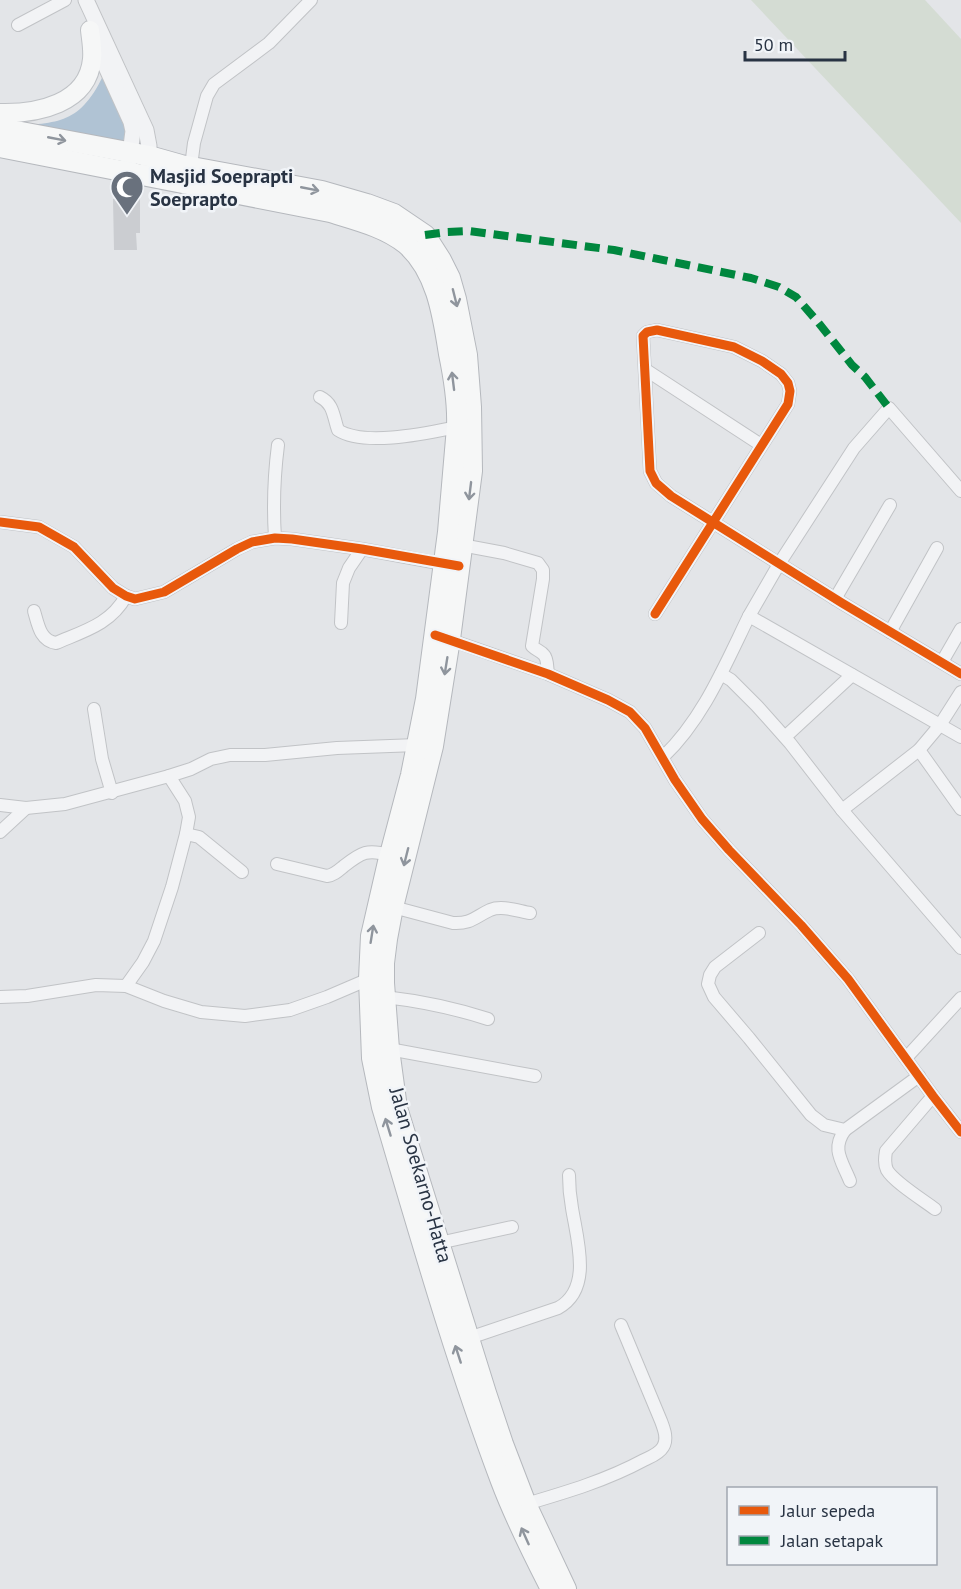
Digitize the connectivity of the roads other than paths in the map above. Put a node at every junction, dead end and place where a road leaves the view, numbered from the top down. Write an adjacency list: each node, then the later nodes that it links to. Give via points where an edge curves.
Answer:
1 (65, 0): 5 (street)
2 (75, 0): 6 (street)
3 (86, 0): 10 (street, via 146,130 148,139)
4 (311, 0): 11 (street, via 269,43 214,84 194,143)
5 (18, 25)
6 (90, 30): 7 (main road, via 90,68 76,92 61,103); 10 (street, via 130,122)
7 (0, 113)
8 (0, 128): 10 (highway, one-way to 10)
9 (0, 147): 10 (highway)
10 (139, 164): 11 (highway)
11 (189, 175): 14 (highway, one-way to 11, via 442,307 427,272 407,244 365,223); 22 (highway, one-way to 22, via 321,191 394,214 431,243 450,278 456,299 467,355 471,407 472,471)
12 (646, 370): 16 (street); 16 (street, via 643,336 657,330 734,347 762,361 781,374 790,391 788,404); 19 (street, via 650,471 656,483 671,496)
13 (320, 397): 14 (street, via 328,401 338,430 355,437 398,436)
14 (457, 427): 22 (highway)
15 (278, 445): 21 (street, via 274,471)
16 (761, 445): 19 (street)
17 (961, 490): 25 (street, via 889,408 854,448)
18 (890, 505): 28 (street)
19 (713, 521): 25 (street); 30 (street)
20 (0, 522): 27 (street, via 39,527 74,547 113,588)
21 (275, 538): 24 (street); 27 (street, via 237,549 164,592 135,599)
22 (454, 544): 26 (highway, Jalan Soekarno-Hatta); 37 (street, via 538,563 543,579 532,646 544,654)
23 (937, 548): 34 (street)
24 (362, 549): 26 (street); 32 (street, via 343,583)
25 (779, 564): 28 (street); 31 (street)
26 (451, 565): 35 (highway, Jalan Soekarno-Hatta)
27 (126, 596): 29 (street, via 107,620 56,643 46,640 41,633)
28 (835, 599): 34 (street)
29 (34, 611)
30 (655, 614)
31 (749, 616): 38 (street); 40 (street)
32 (341, 622)
33 (961, 629): 36 (street)
34 (890, 632): 36 (street)
35 (442, 637): 37 (street); 46 (highway); 60 (highway, Jalan Soekarno-Hatta, one-way to 60, via 433,746)
36 (942, 662): 39 (street)
37 (548, 674): 48 (street, via 630,712)
38 (721, 674): 44 (street); 48 (street, via 692,724)
39 (961, 674)
40 (852, 675): 43 (street); 44 (street)
41 (961, 692): 43 (street)
42 (94, 709): 50 (street)
43 (940, 725): 45 (street); 47 (street)
44 (785, 737): 54 (street)
45 (961, 737)
46 (417, 745): 49 (street, via 230,755); 57 (highway)
47 (919, 750): 53 (street); 54 (street)
48 (663, 758): 71 (street, via 702,819 848,979)
49 (169, 776): 50 (street); 56 (street, via 185,801 189,818)
50 (111, 792): 52 (street, via 65,804)
51 (0, 805): 52 (street)
52 (26, 808): 55 (street)
53 (961, 809)
54 (842, 810): 63 (street)
55 (0, 832)
56 (186, 834): 59 (street, via 198,837); 65 (street, via 154,941)
57 (390, 855): 58 (street, via 359,854 334,875 327,876); 64 (highway, one-way to 57, via 371,936)
58 (277, 864)
59 (242, 872)
60 (393, 906): 61 (street, via 463,924 491,909); 66 (highway, Jalan Soekarno-Hatta, via 384,963)
61 (530, 913)
62 (759, 933): 75 (street, via 715,966 708,984 714,997 811,1115 824,1125)
63 (961, 948)
64 (369, 979): 65 (street, via 291,1010 245,1016 201,1012); 84 (highway, one-way to 64, via 382,1107 372,1058)
65 (126, 986): 67 (street, via 96,985)
66 (385, 997): 69 (street, via 416,1000); 70 (highway, Jalan Soekarno-Hatta)
67 (0, 998)
68 (961, 998): 71 (street)
69 (488, 1019)
70 (389, 1049): 72 (street); 81 (highway, Jalan Soekarno-Hatta, via 398,1108)
71 (906, 1058): 73 (street)
72 (535, 1076)
73 (919, 1076): 74 (street); 75 (street)
74 (933, 1096): 76 (street); 79 (street, via 886,1151 885,1162 887,1171)
75 (845, 1130): 78 (street, via 838,1148)
76 (961, 1132)
77 (569, 1175): 83 (street, via 579,1242 580,1273 573,1294 558,1308)
78 (850, 1181)
79 (935, 1209)
80 (512, 1227): 81 (street)
81 (439, 1243): 83 (highway, Jalan Soekarno-Hatta)
82 (621, 1325): 85 (street, via 661,1420 666,1435 664,1446 631,1467)
83 (469, 1338): 84 (highway, Jalan Soekarno-Hatta)
84 (478, 1394): 85 (highway, Jalan Soekarno-Hatta); 86 (highway, one-way to 84, via 502,1483)
85 (526, 1504): 87 (highway, Jalan Soekarno-Hatta)
86 (551, 1589)
87 (566, 1589)

